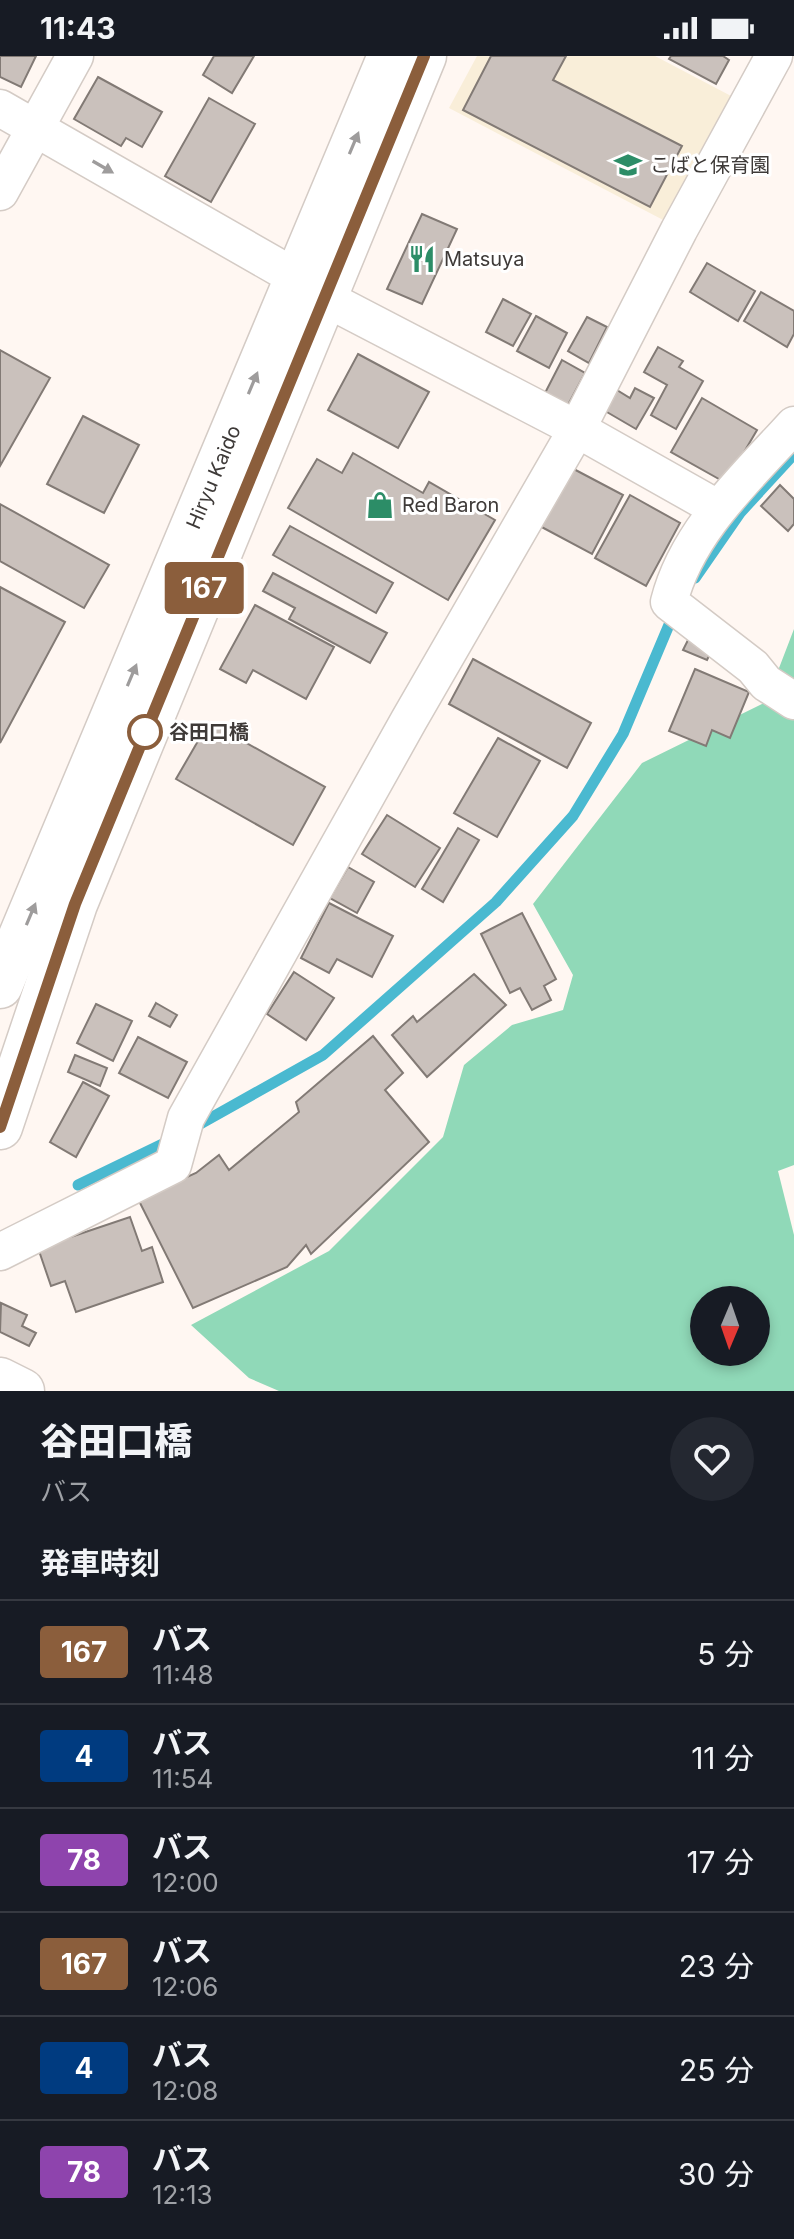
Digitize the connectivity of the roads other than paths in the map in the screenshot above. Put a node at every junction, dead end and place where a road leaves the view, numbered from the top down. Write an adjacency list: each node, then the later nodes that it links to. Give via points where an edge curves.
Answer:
1 (75, 56): 6 (street)
2 (390, 56): 8 (main road, Hiryu Kaido, one-way to 2)
3 (424, 56): 8 (main road, Hiryu Kaido)
4 (774, 56): 10 (street)
5 (0, 108): 6 (street)
6 (36, 129): 7 (street); 8 (street, one-way to 8)
7 (0, 192)
8 (310, 287): 10 (street); 13 (main road, Hiryu Kaido, one-way to 8); 14 (main road, Hiryu Kaido, via 75,904)
9 (794, 425): 11 (street)
10 (577, 429): 11 (street); 15 (street, via 186,1118 173,1165)
11 (717, 508): 12 (street, via 676,577 680,609)
12 (794, 701)
13 (0, 986)
14 (0, 1127)
15 (0, 1252)
16 (0, 1380): 17 (main road)
17 (22, 1391)

